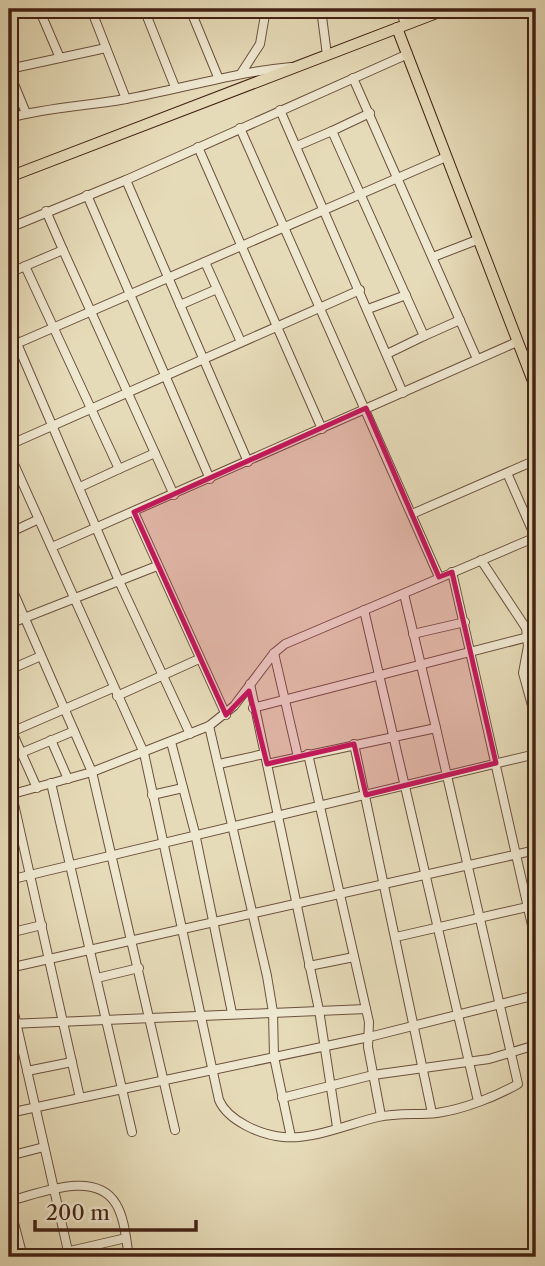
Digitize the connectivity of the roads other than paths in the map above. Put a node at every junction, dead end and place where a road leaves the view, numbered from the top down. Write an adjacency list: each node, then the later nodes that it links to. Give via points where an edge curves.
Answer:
1 (25, 9): 10 (street)
2 (39, 9): 15 (street)
3 (91, 9): 12 (street)
4 (144, 9): 21 (street)
5 (191, 9): 19 (street)
6 (266, 9): 18 (street, via 260,44)
7 (321, 9): 14 (street)
8 (400, 9): 11 (street)
9 (446, 9): 11 (main road)
10 (9, 16)
11 (401, 26): 13 (main road); 14 (main road)
12 (106, 48): 15 (street); 22 (street)
13 (408, 54): 20 (street); 31 (main road)
14 (327, 55): 16 (main road)
15 (60, 58): 17 (street)
16 (298, 66): 18 (street); 33 (main road)
17 (9, 71): 24 (street)
18 (242, 72): 19 (street)
19 (218, 77): 21 (street)
20 (353, 78): 23 (street); 25 (street)
21 (175, 88): 22 (street)
22 (126, 99): 24 (street)
23 (280, 110): 27 (street); 29 (street)
24 (26, 113): 26 (street)
25 (370, 113): 28 (street); 32 (street)
26 (9, 118)
27 (240, 128): 30 (street); 39 (street)
28 (332, 131): 29 (street); 35 (street)
29 (297, 146): 37 (street)
30 (198, 147): 34 (street); 42 (street)
31 (446, 157): 32 (street); 41 (main road)
32 (398, 176): 35 (street); 44 (street)
33 (9, 177)
34 (126, 180): 36 (street); 48 (street)
35 (361, 193): 37 (street); 52 (street)
36 (87, 195): 38 (street); 51 (street)
37 (325, 209): 39 (street); 50 (street)
38 (46, 212): 40 (street); 43 (street)
39 (284, 227): 42 (street); 54 (street)
40 (9, 228)
41 (477, 240): 44 (street); 63 (main road)
42 (243, 245): 45 (street); 60 (street)
43 (63, 250): 46 (street); 56 (street)
44 (433, 257): 57 (street)
45 (205, 262): 48 (street); 49 (street)
46 (25, 266): 47 (street); 59 (street)
47 (9, 273)
48 (169, 278): 51 (street); 53 (street)
49 (218, 289): 53 (street); 62 (street)
50 (360, 290): 54 (street); 55 (street)
51 (129, 294): 56 (street); 68 (street)
52 (406, 295): 55 (street); 61 (street)
53 (180, 305): 66 (street)
54 (321, 308): 60 (street); 73 (street)
55 (368, 309): 65 (street)
56 (91, 310): 59 (street); 70 (street)
57 (460, 320): 61 (street); 67 (street)
58 (9, 325): 64 (street)
59 (52, 327): 64 (street); 72 (street)
60 (279, 327): 62 (street); 75 (street)
61 (424, 336): 65 (street)
62 (241, 342): 66 (street)
63 (517, 342): 67 (street); 69 (main road)
64 (13, 346): 74 (street)
65 (387, 354): 71 (street)
66 (203, 357): 68 (street); 80 (street)
67 (477, 359): 71 (street)
68 (165, 374): 70 (street); 83 (street)
69 (536, 389)
70 (127, 392): 72 (street); 78 (street)
71 (403, 393): 73 (street)
72 (92, 408): 74 (street); 81 (street)
73 (366, 408): 75 (street); 87 (street)
74 (54, 424): 76 (street); 84 (street)
75 (322, 429): 80 (street)
76 (9, 445)
77 (9, 453): 88 (street)
78 (155, 453): 81 (street); 85 (street)
79 (536, 460): 82 (street)
80 (248, 462): 83 (street)
81 (119, 469): 84 (street)
82 (507, 473): 87 (street); 91 (street)
83 (210, 479): 85 (street)
84 (80, 487): 89 (street)
85 (174, 495): 86 (street)
86 (134, 512): 89 (street); 94 (street)
87 (412, 514): 96 (street)
88 (39, 519): 90 (street); 92 (street)
89 (97, 527): 92 (street); 97 (street)
90 (9, 533)
91 (536, 538): 93 (street)
92 (52, 547): 100 (street)
93 (481, 560): 95 (street); 106 (street)
94 (157, 566): 97 (street); 111 (street)
95 (452, 572): 96 (street); 103 (street)
96 (439, 577): 99 (street)
97 (119, 581): 100 (street); 115 (street)
98 (9, 582): 102 (street)
99 (404, 594): 101 (street); 105 (street)
100 (75, 600): 102 (street); 117 (street)
101 (364, 610): 108 (street, via 299,637); 114 (street)
102 (24, 617): 104 (street); 109 (street)
103 (465, 622): 105 (street); 107 (street)
104 (9, 624)
105 (414, 634): 112 (street)
106 (532, 636): 107 (street); 122 (street, via 523,673)
107 (471, 651): 112 (street); 138 (street)
108 (274, 653): 116 (street); 118 (street)
109 (41, 656): 113 (street); 120 (street)
110 (9, 657): 113 (street)
111 (199, 659): 115 (street); 121 (street)
112 (421, 665): 114 (street); 124 (street)
113 (11, 669)
114 (379, 675): 118 (street); 128 (street)
115 (163, 677): 117 (street); 127 (street)
116 (250, 684): 119 (street); 121 (street)
117 (115, 692): 120 (street); 133 (street)
118 (284, 700): 119 (street); 137 (street)
119 (253, 708): 134 (street)
120 (64, 709): 125 (street); 126 (street)
121 (226, 715): 123 (street)
122 (536, 720)
123 (209, 726): 127 (street); 139 (street)
124 (436, 728): 128 (street); 142 (street)
125 (10, 730): 132 (street)
126 (74, 731): 129 (street); 141 (street)
127 (190, 734): 130 (street)
128 (393, 737): 131 (street); 145 (street)
129 (51, 740): 132 (street); 143 (street)
130 (171, 742): 133 (street); 147 (street)
131 (354, 744): 135 (street); 150 (street)
132 (21, 752): 146 (street)
133 (144, 753): 141 (street); 149 (street)
134 (264, 754): 139 (street); 140 (street)
135 (308, 754): 137 (street); 151 (street)
136 (536, 754): 138 (street)
137 (298, 757): 140 (street)
138 (496, 763): 142 (street); 157 (street)
139 (219, 764): 153 (street)
140 (267, 764): 152 (street)
141 (93, 772): 143 (street); 158 (street)
142 (448, 776): 145 (street); 160 (street)
143 (68, 779): 144 (street)
144 (51, 783): 146 (street); 159 (street)
145 (403, 787): 150 (street); 162 (street)
146 (37, 788): 148 (street)
147 (183, 788): 149 (street); 154 (street)
148 (10, 795): 161 (street)
149 (152, 795): 155 (street)
150 (366, 795): 151 (street); 164 (street)
151 (318, 805): 152 (street); 165 (street)
152 (278, 814): 153 (street); 166 (street)
153 (233, 824): 154 (street); 168 (street)
154 (195, 833): 155 (street); 170 (street)
155 (163, 842): 158 (street); 173 (street)
156 (536, 850): 157 (street)
157 (517, 855): 160 (street); 167 (street)
158 (111, 856): 159 (street); 176 (street)
159 (71, 865): 161 (street); 178 (street)
160 (469, 866): 162 (street); 169 (street)
161 (31, 875): 163 (street); 171 (street)
162 (424, 876): 164 (street); 172 (street)
163 (9, 880)
164 (386, 885): 165 (street); 175 (street)
165 (339, 895): 166 (street); 179 (street)
166 (296, 905): 168 (street); 181 (street)
167 (532, 906): 169 (street); 177 (street)
168 (254, 915): 170 (street); 190 (street)
169 (480, 918): 172 (street); 187 (street)
170 (214, 923): 173 (street); 191 (street)
171 (43, 925): 174 (street); 180 (street)
172 (436, 928): 175 (street); 192 (street)
173 (181, 929): 176 (street); 193 (street)
174 (9, 933)
175 (397, 937): 198 (street)
176 (133, 940): 178 (street); 183 (street)
177 (536, 943)
178 (90, 950): 180 (street); 184 (street)
179 (354, 957): 181 (street); 188 (street)
180 (50, 960): 182 (street); 196 (street)
181 (309, 966): 189 (street)
182 (9, 968)
183 (139, 968): 184 (street); 194 (street)
184 (97, 978): 195 (street)
185 (9, 991): 197 (street)
186 (536, 995): 187 (street)
187 (500, 1003): 192 (street); 202 (street)
188 (366, 1009): 189 (street); 199 (street)
189 (319, 1010): 190 (street); 201 (street)
190 (273, 1012): 191 (street); 204 (street)
191 (232, 1013): 193 (street)
192 (457, 1015): 198 (street); 206 (street)
193 (198, 1016): 194 (street); 208 (street)
194 (150, 1017): 195 (street); 211 (street)
195 (106, 1020): 196 (street); 213 (street)
196 (63, 1021): 197 (street); 205 (street)
197 (13, 1024): 209 (street)
198 (415, 1026): 199 (street); 207 (street)
199 (369, 1037): 201 (street); 210 (street)
200 (536, 1045): 202 (street)
201 (325, 1046): 204 (street); 212 (street)
202 (517, 1053): 203 (street); 206 (street); 216 (street, via 519,1084)
203 (536, 1056)
204 (274, 1057): 208 (street); 215 (street)
205 (72, 1062): 209 (street); 214 (street)
206 (470, 1063): 207 (street); 216 (street)
207 (423, 1069): 210 (street); 219 (street)
208 (211, 1070): 211 (street); 224 (street, via 226,1110 253,1129)
209 (27, 1071): 217 (street)
210 (373, 1075): 212 (street); 220 (street)
211 (163, 1081): 213 (street); 222 (street)
212 (330, 1086): 215 (street); 221 (street)
213 (121, 1089): 214 (street); 223 (street)
214 (80, 1098): 217 (street)
215 (282, 1098): 224 (street)
216 (478, 1101): 219 (street)
217 (35, 1107): 218 (street); 225 (street)
218 (9, 1113)
219 (432, 1113): 220 (street)
220 (381, 1116): 221 (street)
221 (337, 1127): 224 (street)
222 (175, 1130)
223 (132, 1132)
224 (291, 1137)
225 (44, 1147): 226 (street); 227 (street)
226 (9, 1156)
227 (55, 1190): 228 (street); 229 (street, via 88,1186 110,1196 121,1214); 230 (street)
228 (9, 1202): 231 (street)
229 (126, 1238): 230 (street); 233 (street)
230 (68, 1251): 232 (street)
231 (23, 1257)
232 (44, 1257)
233 (129, 1257)

